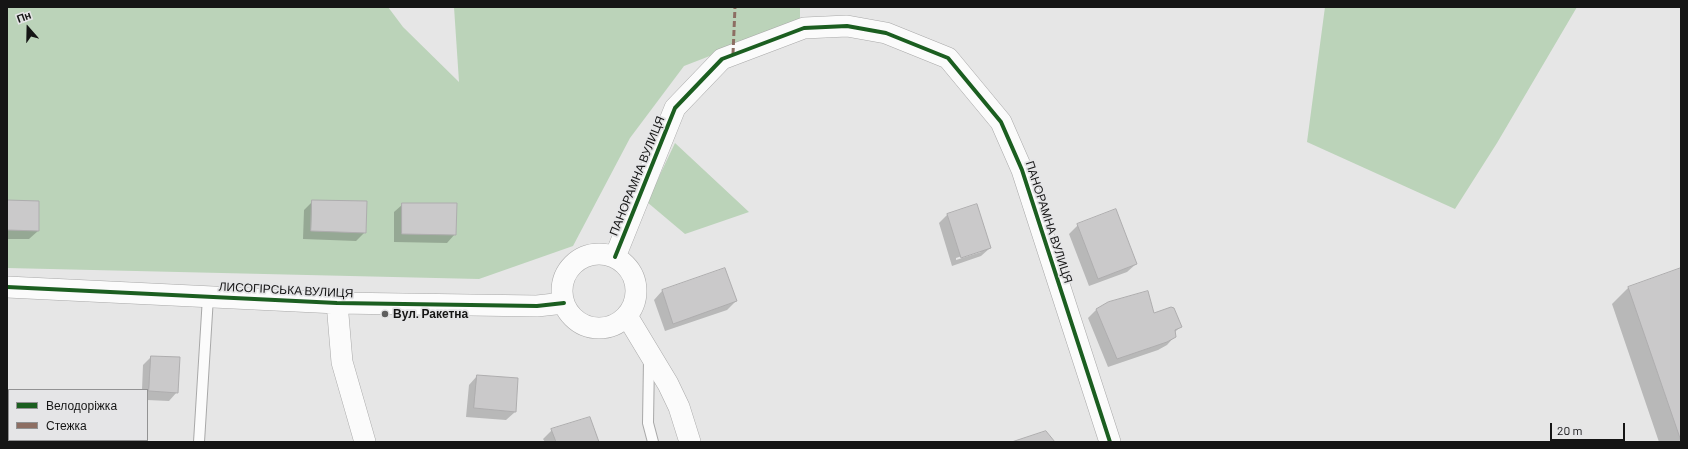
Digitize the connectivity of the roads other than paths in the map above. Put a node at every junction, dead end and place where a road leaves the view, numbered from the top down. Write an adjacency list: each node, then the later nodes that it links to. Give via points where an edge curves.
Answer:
1 (615, 257): 5 (street, via 594,254 585,256 570,267 562,285); 6 (street, via 631,273 635,283 636,295 633,306); 12 (street, ПАНОРАМНА ВУЛИЦЯ, via 675,108 722,59 804,28 847,26 886,33 948,58 1001,122 1022,170)
2 (7, 287): 3 (street, ЛИСОГІРСЬКА ВУЛИЦЯ)
3 (208, 297): 4 (street, ЛИСОГІРСЬКА ВУЛИЦЯ); 8 (lane)
4 (337, 303): 5 (street, ЛИСОГІРСЬКА ВУЛИЦЯ, via 537,306); 9 (street, ЛИСОГІРСЬКА ВУЛИЦЯ, via 342,362)
5 (564, 304): 6 (street, via 569,313 586,326 608,327)
6 (626, 316): 7 (street)
7 (649, 352): 10 (lane, via 648,423); 11 (street, via 679,407)
8 (199, 442)
9 (365, 442)
10 (653, 442)
11 (690, 442)
12 (1110, 442)

